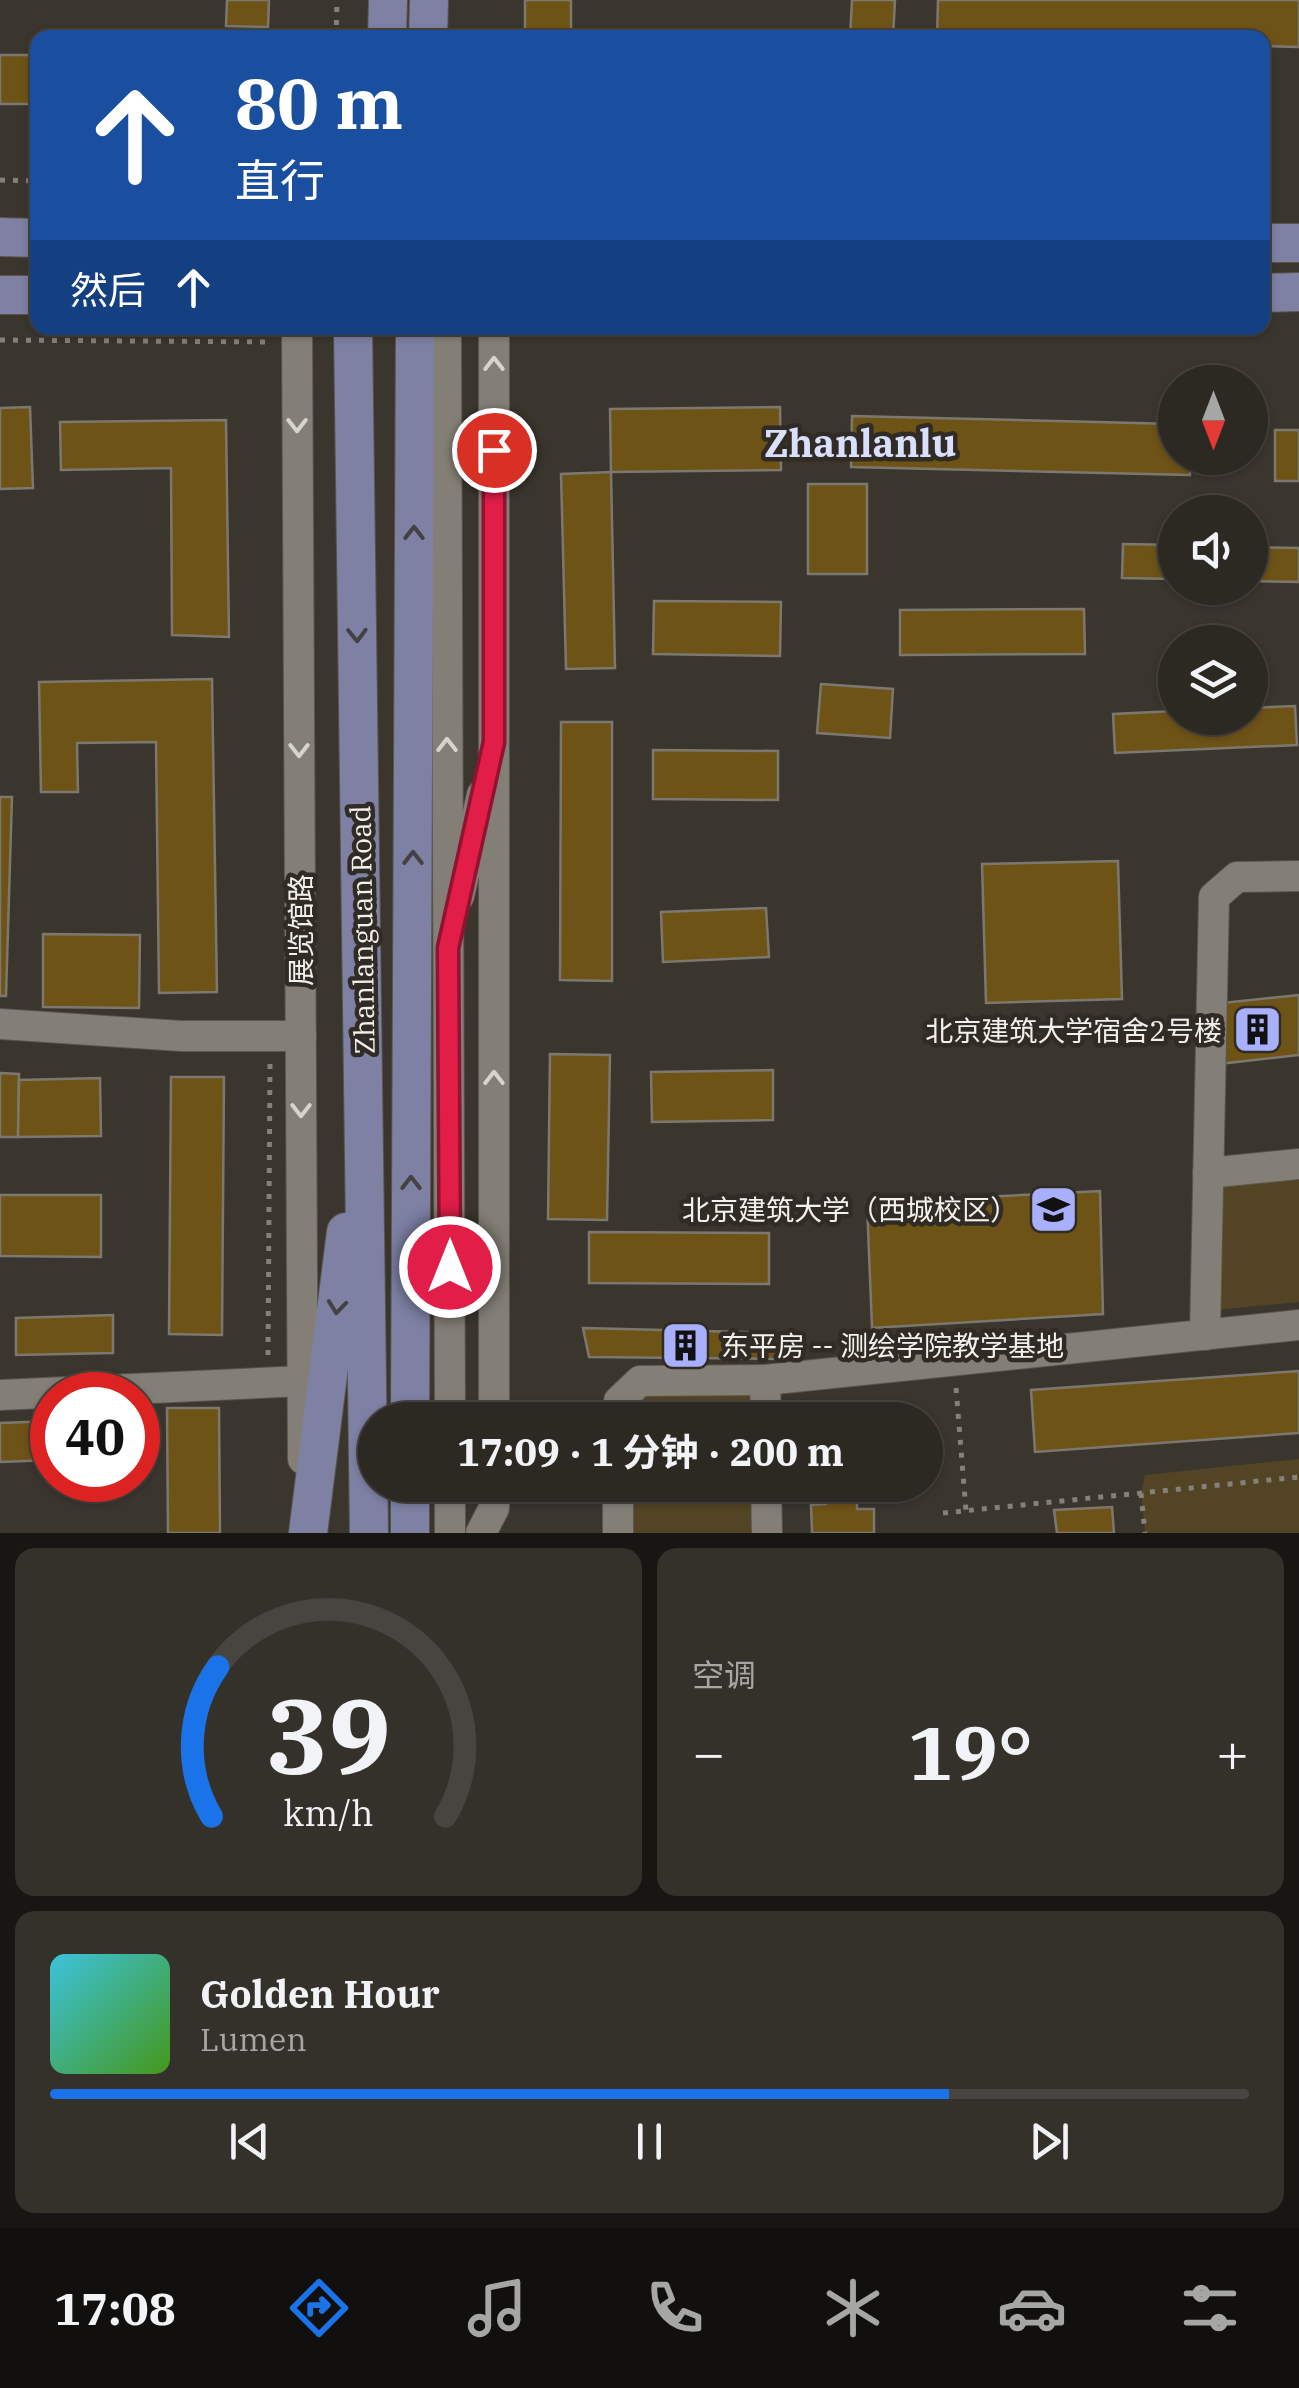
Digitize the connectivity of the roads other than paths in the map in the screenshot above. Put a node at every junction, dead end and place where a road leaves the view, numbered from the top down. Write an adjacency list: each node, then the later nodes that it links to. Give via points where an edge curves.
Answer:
1 (388, 0): 3 (main road)
2 (429, 0): 4 (main road)
3 (387, 30)
4 (428, 30)
5 (0, 237): 6 (main road)
6 (30, 238)
7 (1299, 242): 8 (main road)
8 (1270, 243)
9 (1299, 292): 10 (main road)
10 (1270, 293)
11 (0, 295): 12 (main road)
12 (30, 295)
13 (297, 335): 22 (street, 展览馆路, one-way to 22)
14 (353, 335): 23 (main road, Zhanlanguan Road, one-way to 23)
15 (415, 335): 31 (main road, Zhanlanguan Road, one-way to 15)
16 (446, 335): 20 (street, one-way to 16)
17 (494, 335): 18 (street, one-way to 17)
18 (494, 742): 20 (street); 33 (street, one-way to 18)
19 (1299, 876): 25 (street, via 1237,877 1214,897)
20 (448, 948): 32 (street)
21 (0, 1024): 22 (street)
22 (301, 1036): 29 (street, 展览馆路, one-way to 29)
23 (364, 1071): 41 (main road, one-way to 41); 42 (main road, Zhanlanguan Road)
24 (1299, 1164): 25 (street)
25 (1208, 1173): 27 (street)
26 (1299, 1325): 27 (street)
27 (1205, 1335): 28 (street)
28 (765, 1380): 34 (street, via 640,1381); 35 (street)
29 (303, 1381): 30 (street); 41 (street, 展览馆路)
30 (0, 1394)
31 (410, 1402)
32 (450, 1402)
33 (494, 1402)
34 (619, 1402)
35 (766, 1402)
36 (410, 1502): 43 (main road)
37 (450, 1502): 44 (street)
38 (494, 1502): 45 (street)
39 (618, 1502): 46 (street)
40 (766, 1502): 47 (street)
41 (306, 1533)
42 (369, 1533)
43 (410, 1533)
44 (450, 1533)
45 (481, 1533)
46 (618, 1533)
47 (766, 1533)

